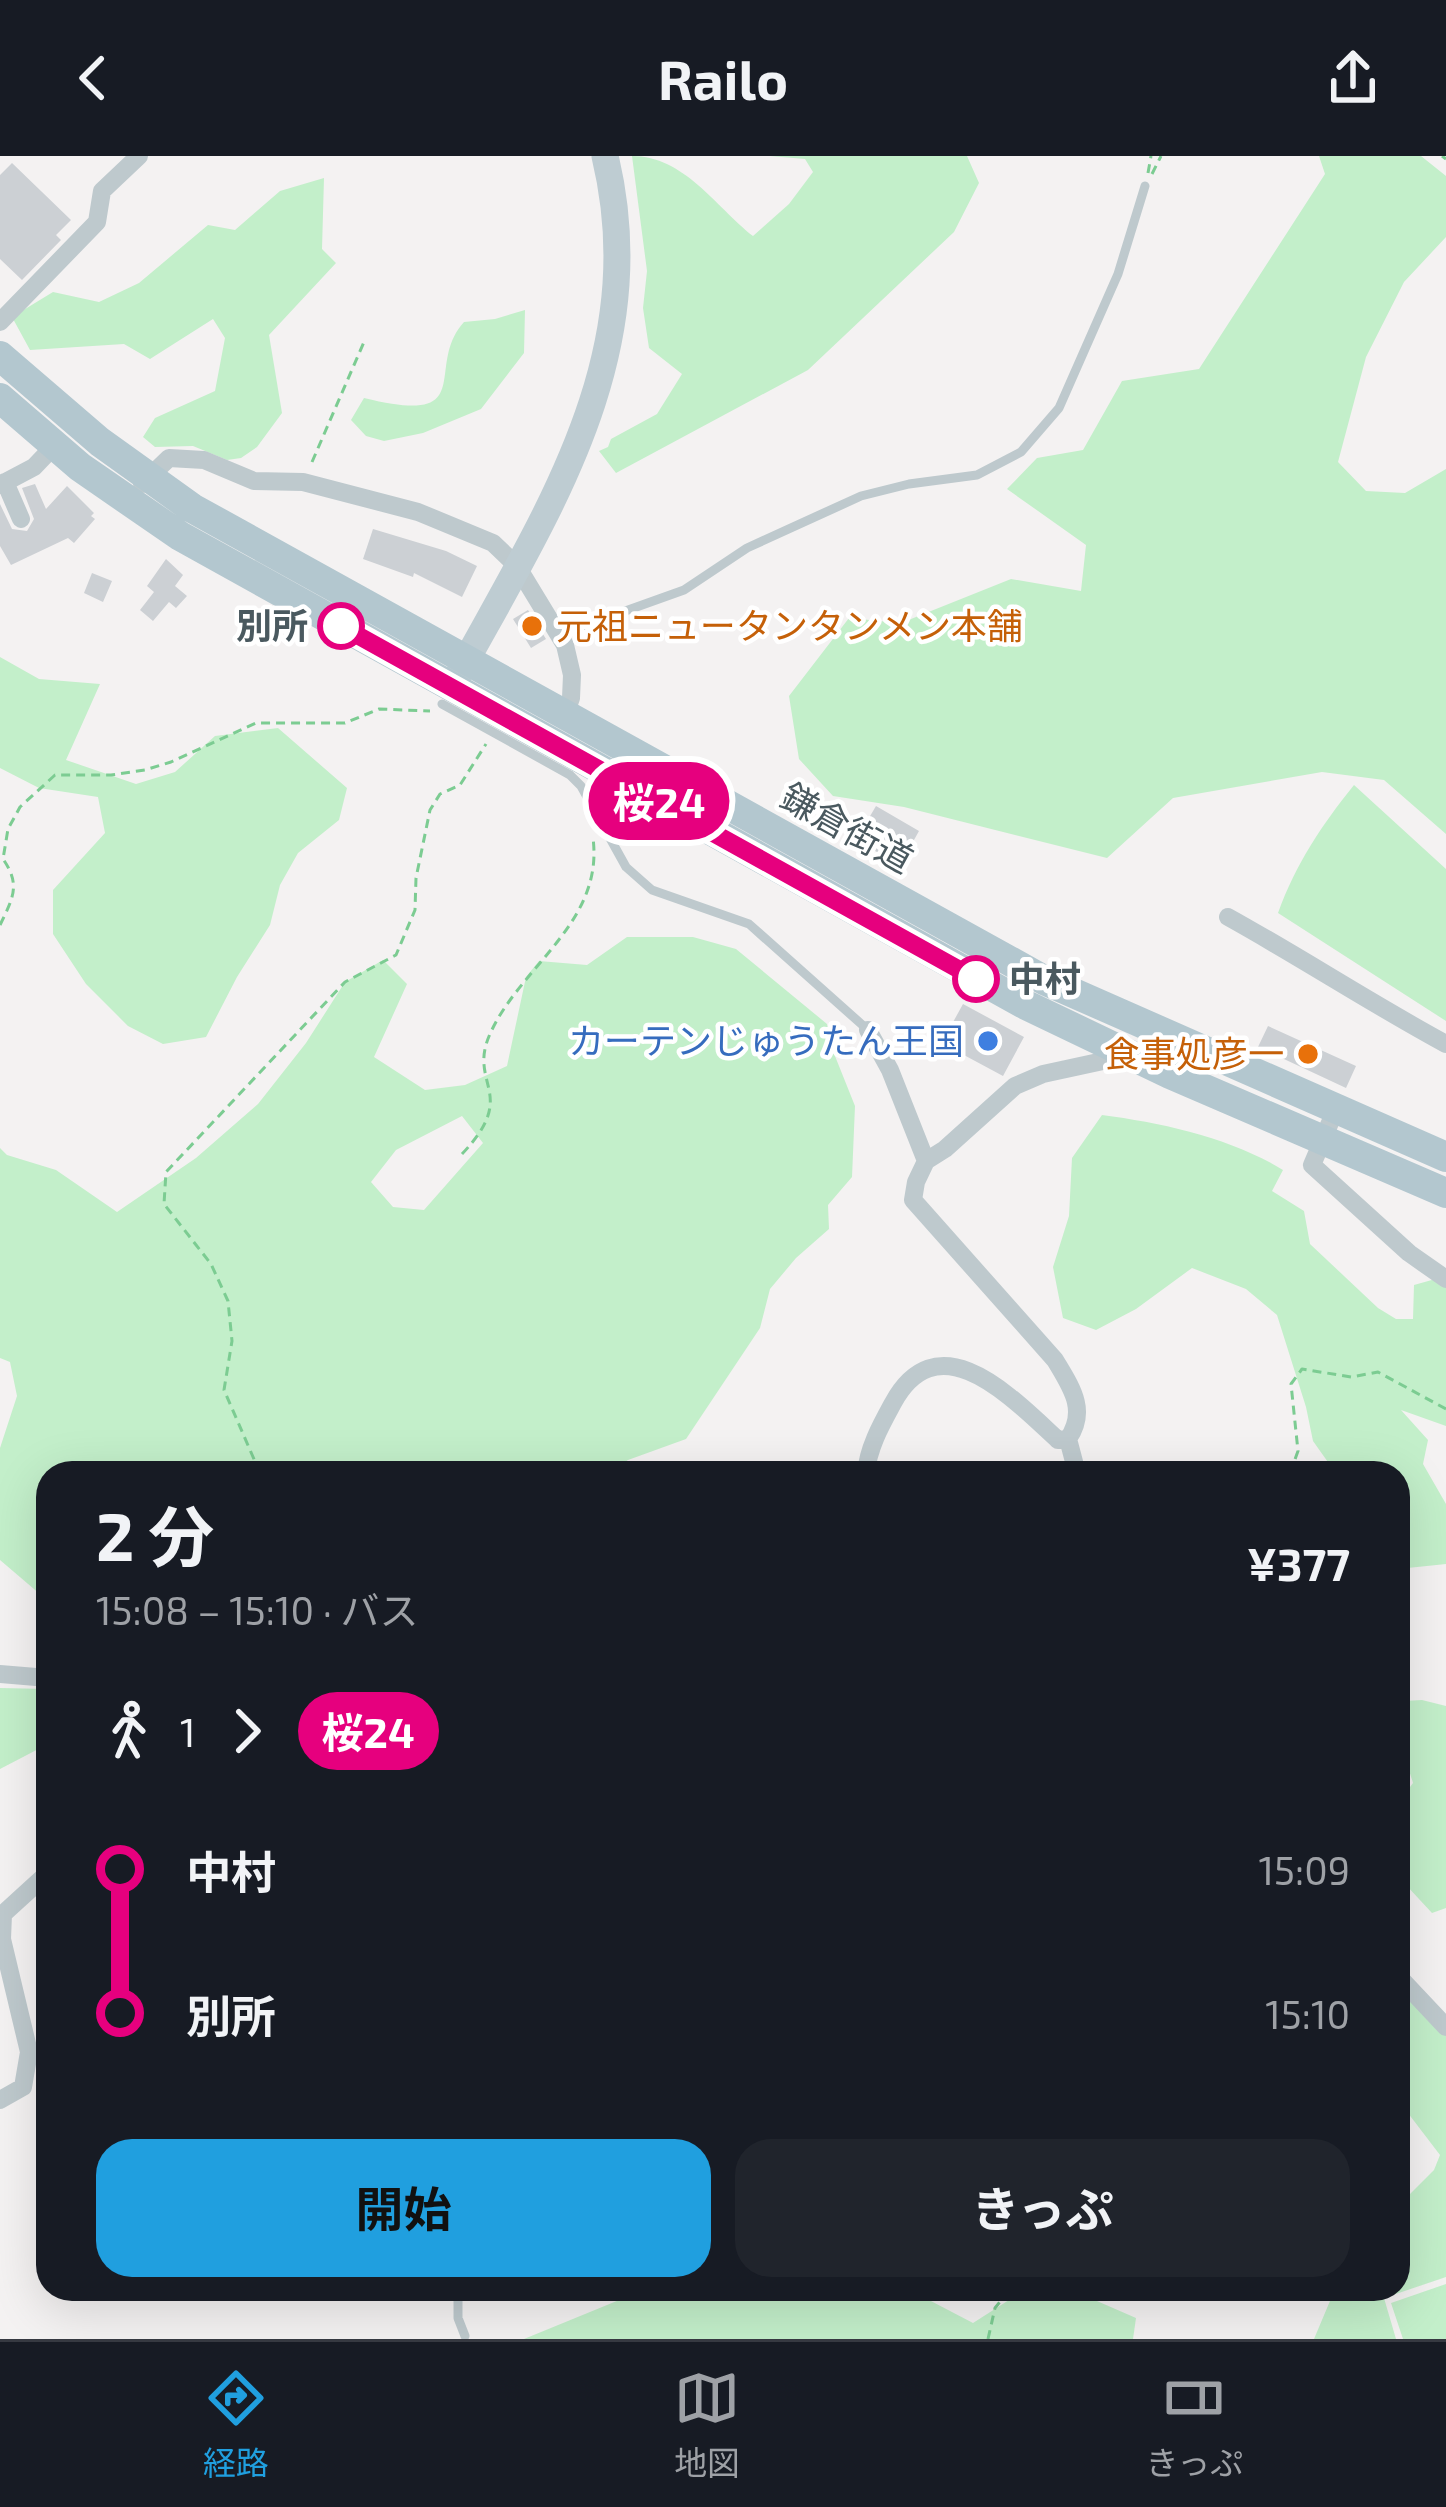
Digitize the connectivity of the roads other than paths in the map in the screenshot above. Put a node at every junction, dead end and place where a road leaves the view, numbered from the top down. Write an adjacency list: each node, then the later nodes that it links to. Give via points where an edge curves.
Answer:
1 (140, 156): 4 (street, via 102,191 97,222)
2 (605, 156): 11 (street, via 618,246 608,355 574,456)
3 (1145, 186): 12 (lane, via 1118,274 1059,408 1021,452 977,475 861,496 747,548 685,590)
4 (0, 322)
5 (0, 356): 9 (main road, 鎌倉街道, via 100,442)
6 (0, 398): 7 (main road, 鎌倉街道)
7 (55, 445): 8 (street); 9 (main road, 鎌倉街道)
8 (2, 484): 10 (street)
9 (138, 490): 11 (street, via 160,462 203,460 254,482 303,482 418,512 494,543); 13 (main road, 鎌倉街道, via 247,541)
10 (21, 519)
11 (517, 566): 12 (street); 13 (street)
12 (561, 634): 14 (street, via 572,675)
13 (453, 684): 14 (main road, 鎌倉街道); 15 (main road, 鎌倉街道); 15 (lane, via 494,733)
14 (565, 716): 17 (main road, 鎌倉街道, via 928,919)
15 (588, 783): 18 (lane, via 626,867 652,890 749,924); 20 (main road, 鎌倉街道)
16 (1228, 917): 19 (street)
17 (1132, 1020): 20 (street); 21 (main road, 鎌倉街道)
18 (868, 1030): 24 (street)
19 (1446, 1044)
20 (1117, 1050): 22 (main road, 鎌倉街道); 24 (street, via 1015,1086)
21 (1335, 1111): 22 (street); 23 (main road, 鎌倉街道)
22 (1322, 1141): 25 (main road, 鎌倉街道); 26 (street, via 1312,1166)
23 (1446, 1157)
24 (926, 1161): 27 (street, via 913,1200 1055,1360 1079,1408)
25 (1446, 1193)
26 (1446, 1279)
27 (1068, 1439): 28 (street, via 1058,1440 979,1376 928,1366 916,1370 892,1405); 29 (street)
28 (868, 1461)
29 (1074, 1461)
30 (0, 1674): 31 (street)
31 (36, 1677)
32 (36, 1884): 35 (street, via 3,1914 29,2052 23,2087)
33 (1410, 1989): 34 (street)
34 (1446, 2027)
35 (0, 2100)
36 (458, 2301): 37 (lane)
37 (465, 2336)

